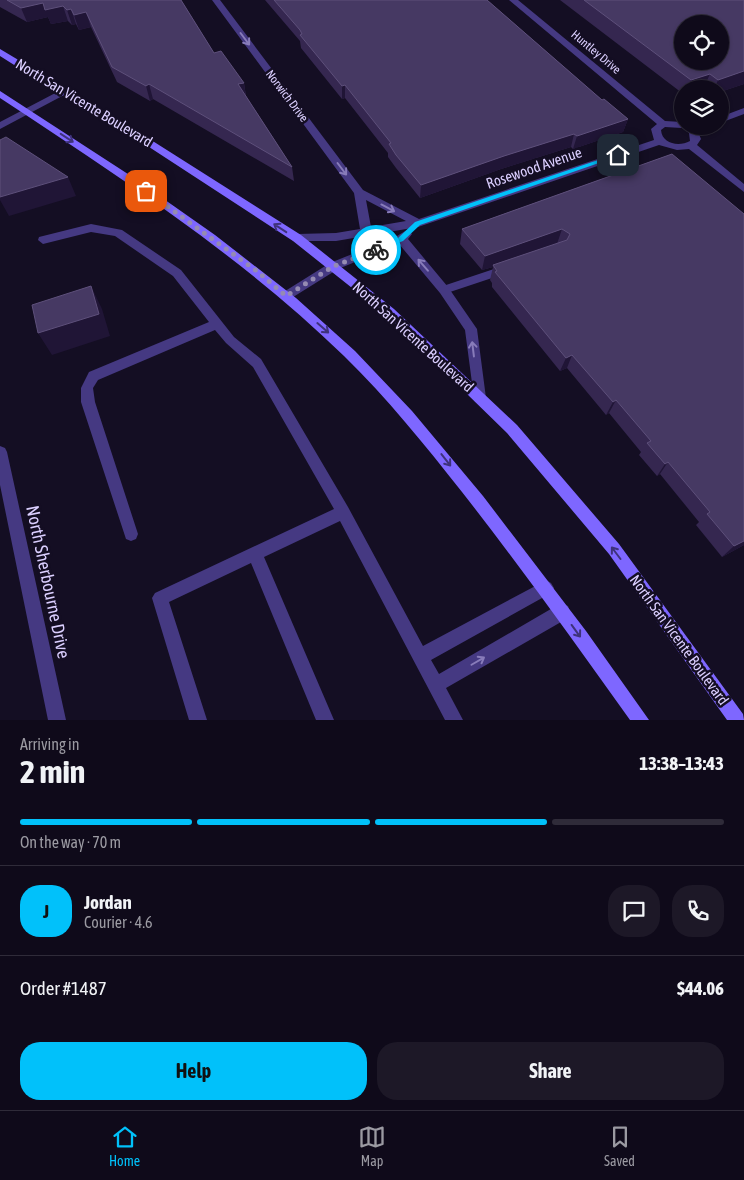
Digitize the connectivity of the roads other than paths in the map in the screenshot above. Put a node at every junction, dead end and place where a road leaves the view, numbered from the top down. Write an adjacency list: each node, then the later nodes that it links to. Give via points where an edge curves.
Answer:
1 (216, 0): 16 (street, Norwich Drive, one-way to 16)
2 (513, 0): 9 (street, Huntley Drive)
3 (0, 52): 4 (main road, North San Vicente Boulevard)
4 (63, 92): 6 (street); 19 (main road, North San Vicente Boulevard, one-way to 4, via 126,128)
5 (0, 94): 6 (main road)
6 (26, 111): 11 (street); 25 (main road, one-way to 25, via 178,212)
7 (744, 111): 8 (street)
8 (729, 117)
9 (663, 124): 10 (street); 13 (street, via 656,129)
10 (674, 125)
11 (0, 126)
12 (693, 135): 14 (street, via 696,139)
13 (660, 141): 14 (street, via 679,147); 17 (street, Rosewood Avenue)
14 (691, 145): 15 (street)
15 (744, 189)
16 (359, 192): 17 (street, Norwich Drive, one-way to 17); 18 (street, Norwich Drive)
17 (418, 223): 18 (street, Rosewood Avenue); 20 (street, Rosewood Avenue)
18 (366, 232): 19 (street, Rosewood Avenue, via 336,238)
19 (297, 238): 22 (main road, North San Vicente Boulevard)
20 (401, 239): 22 (street, Rosewood Avenue); 24 (street, one-way to 20)
21 (43, 240): 26 (street, via 91,228 118,233 177,273)
22 (334, 266): 25 (street, Rosewood Avenue); 27 (main road, North San Vicente Boulevard, via 390,312)
23 (514, 266): 24 (street)
24 (444, 290): 27 (street, one-way to 24, via 471,329)
25 (286, 296): 32 (main road, one-way to 32, via 332,336 416,422)
26 (217, 324): 29 (street, via 257,363); 30 (street, via 93,376 87,388 88,402)
27 (480, 398): 41 (main road, North San Vicente Boulevard, one-way to 27, via 614,549 512,429)
28 (0, 452): 36 (street, North Sherbourne Drive)
29 (343, 512): 31 (street); 34 (street)
30 (130, 534)
31 (255, 554): 37 (street, via 160,598); 38 (street)
32 (546, 588): 33 (main road); 34 (street)
33 (562, 612): 35 (street, one-way to 33); 40 (main road, one-way to 40)
34 (422, 656): 35 (street)
35 (436, 685): 39 (street)
36 (57, 720)
37 (198, 720)
38 (325, 720)
39 (454, 720)
40 (640, 720)
41 (736, 720)

